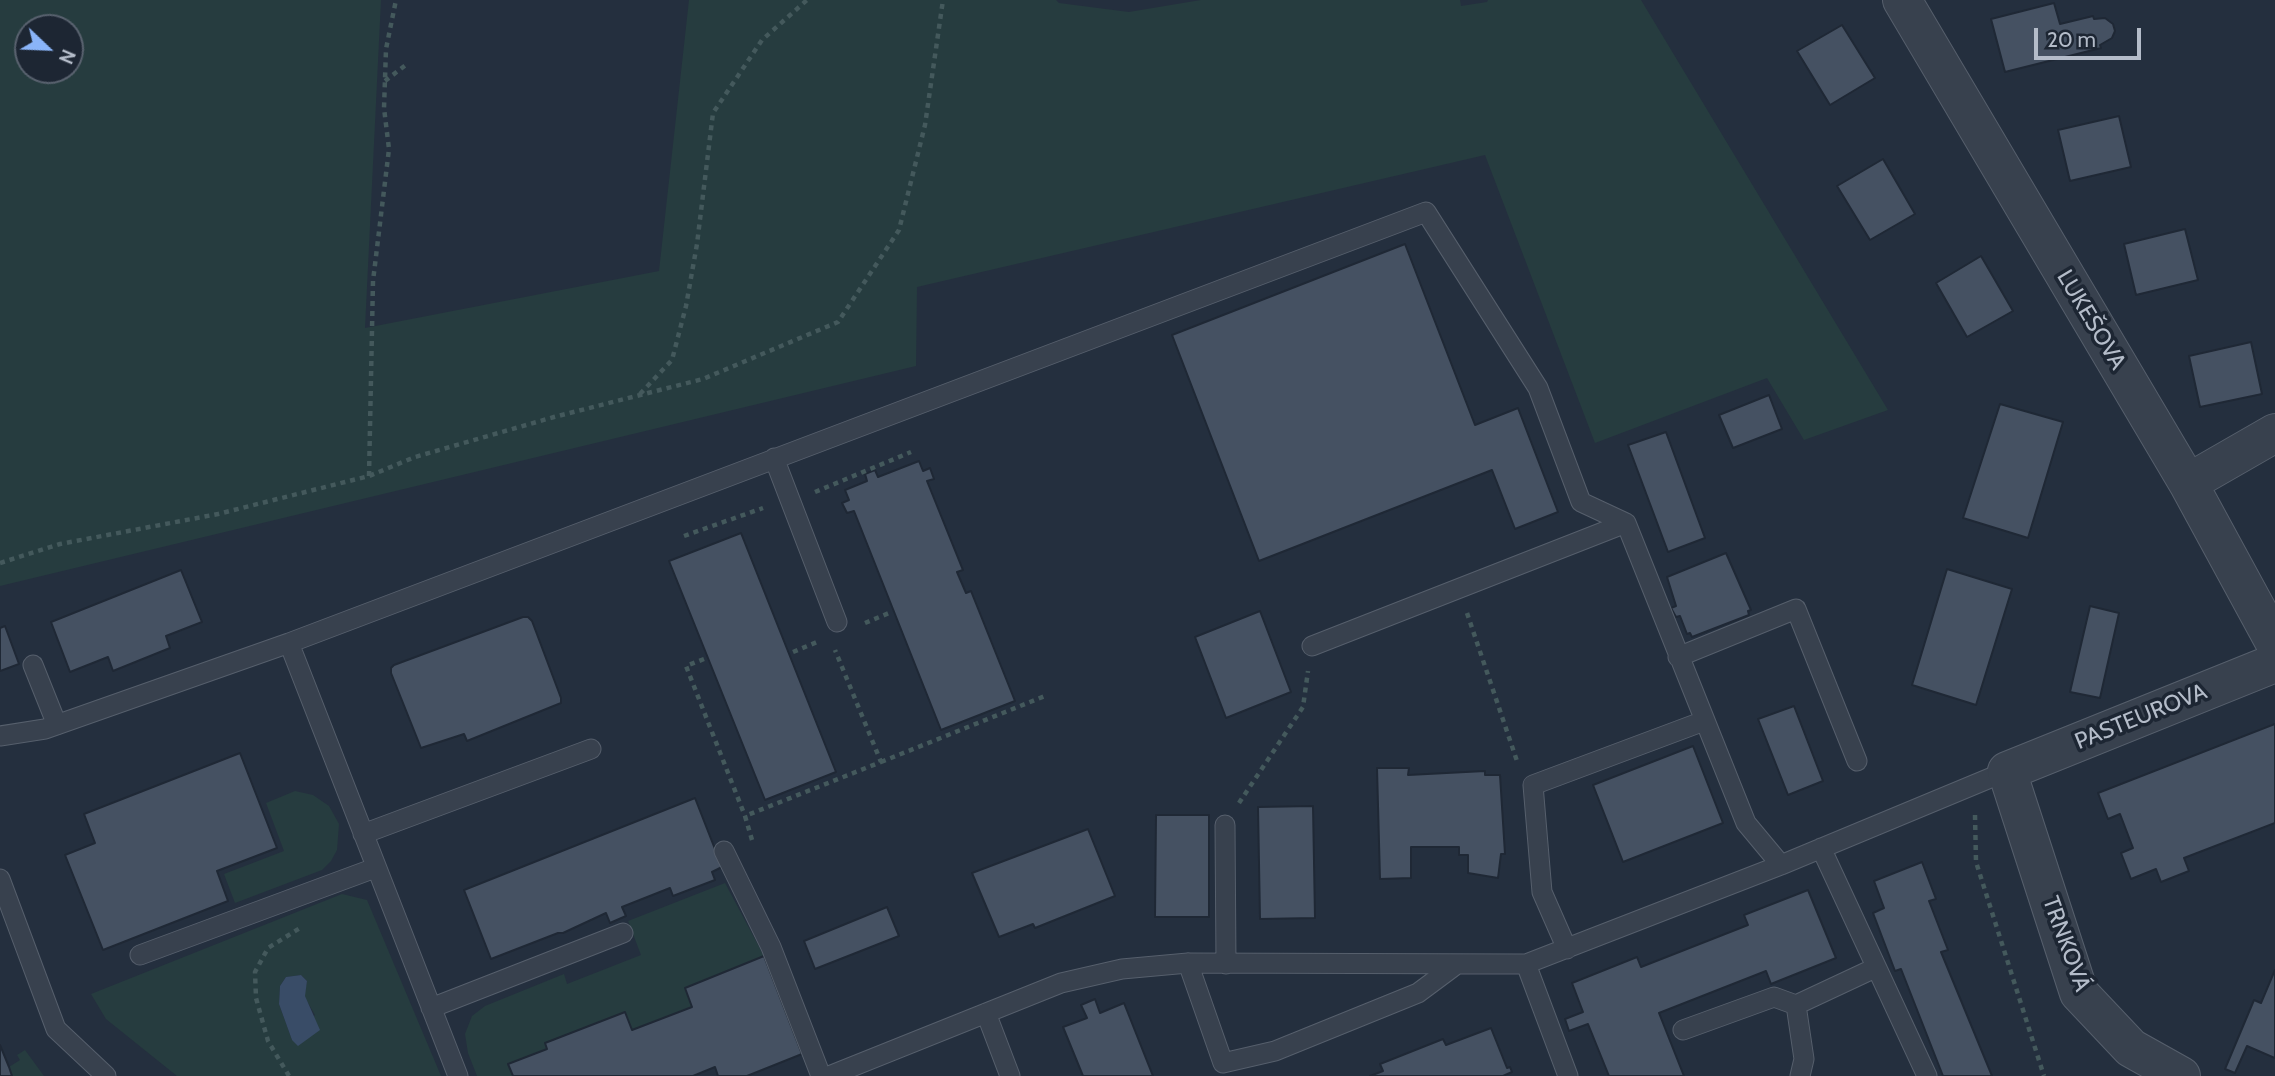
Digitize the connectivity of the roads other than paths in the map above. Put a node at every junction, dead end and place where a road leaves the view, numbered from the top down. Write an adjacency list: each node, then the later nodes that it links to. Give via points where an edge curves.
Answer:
1 (1902, 0): 4 (street, LUKEŠOVA)
2 (2275, 433): 4 (street)
3 (774, 458): 5 (lane, via 1426,212 1538,388 1581,502); 6 (lane); 7 (lane)
4 (2188, 483): 8 (street, LUKEŠOVA)
5 (1626, 523): 9 (lane); 10 (lane)
6 (846, 625)
7 (289, 643): 14 (lane); 20 (lane)
8 (2275, 643)
9 (1312, 646)
10 (1678, 657): 13 (lane); 17 (lane, via 1796,609)
11 (2275, 663): 18 (street, PASTEUROVA)
12 (33, 665): 14 (lane)
13 (1704, 722): 23 (lane, via 1746,823); 27 (lane, via 1533,785 1542,892)
14 (57, 724): 15 (lane)
15 (0, 736)
16 (591, 748): 20 (lane)
17 (1857, 761)
18 (1993, 777): 21 (lane); 46 (street, TRNKOVÁ, via 2079,993 2131,1048)
19 (1225, 825): 30 (lane)
20 (363, 834): 24 (lane)
21 (1821, 848): 23 (lane); 33 (lane)
22 (723, 851): 40 (lane, via 771,947)
23 (1781, 865): 27 (lane)
24 (375, 868): 28 (lane); 35 (lane)
25 (0, 879): 38 (lane, via 56,1029)
26 (623, 933): 35 (lane)
27 (1567, 949): 32 (lane)
28 (140, 955)
29 (1188, 964): 30 (lane); 31 (lane, via 1223,1063 1275,1051 1418,993); 36 (lane, via 1122,969 1060,983)
30 (1226, 964): 31 (lane)
31 (1457, 964): 32 (lane)
32 (1526, 964): 43 (lane)
33 (1875, 968): 34 (lane); 45 (lane)
34 (1796, 1005): 37 (lane, via 1774,997); 44 (lane, via 1804,1059)
35 (431, 1008): 39 (lane)
36 (985, 1013): 41 (lane); 42 (lane)
37 (1683, 1030)
38 (106, 1076)
39 (458, 1076)
40 (821, 1076)
41 (829, 1076)
42 (1010, 1076)
43 (1568, 1076)
44 (1800, 1076)
45 (1927, 1076)
46 (2181, 1076)

